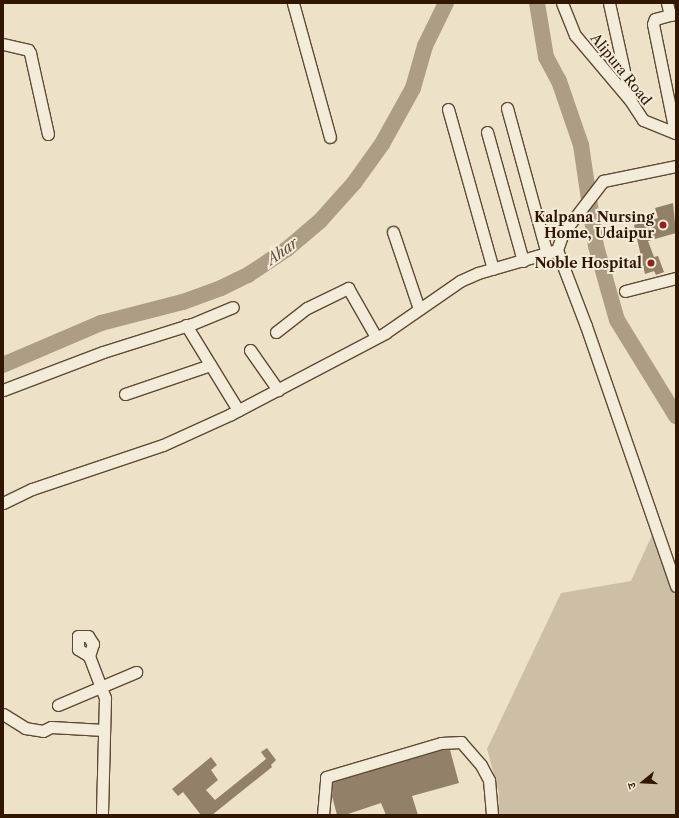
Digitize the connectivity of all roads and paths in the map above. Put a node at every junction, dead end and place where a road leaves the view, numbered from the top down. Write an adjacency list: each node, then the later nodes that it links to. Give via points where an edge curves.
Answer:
1 (293, 3): 13 (street)
2 (562, 3): 7 (street, Alipura Road, via 575,35)
3 (609, 3): 7 (street)
4 (667, 3): 5 (street)
5 (673, 15): 11 (street, via 655,19 653,24)
6 (3, 44): 12 (street, via 28,50 30,53)
7 (630, 100): 11 (street, Alipura Road, via 643,120)
8 (507, 108): 16 (street)
9 (448, 109): 18 (street)
10 (487, 132): 17 (street)
11 (675, 133)
12 (48, 134)
13 (330, 137)
14 (676, 166): 16 (street, via 603,181)
15 (393, 232): 22 (street)
16 (552, 252): 17 (street); 33 (street, via 586,326)
17 (523, 261): 18 (street)
18 (493, 270): 22 (street, via 460,281)
19 (676, 278): 20 (street)
20 (625, 291)
21 (233, 307): 23 (street)
22 (420, 309): 25 (street)
23 (186, 325): 27 (street); 28 (street, via 103,352)
24 (276, 332): 25 (street, via 307,308 348,288)
25 (376, 337): 29 (street)
26 (250, 350): 29 (street)
27 (210, 364): 30 (street); 31 (street)
28 (3, 390)
29 (278, 390): 31 (street)
30 (125, 394)
31 (238, 410): 32 (street, via 162,445 32,489)
32 (3, 504)
33 (676, 586)
34 (89, 656): 36 (street)
35 (136, 672): 36 (street)
36 (101, 688): 37 (street); 39 (street, via 105,698)
37 (58, 706)
38 (3, 714): 39 (street, via 25,728 42,731 51,727)
39 (104, 730): 40 (street)
40 (102, 815)
41 (323, 815): 42 (street, via 326,777 441,743 462,742 481,765 489,780)
42 (492, 815)

